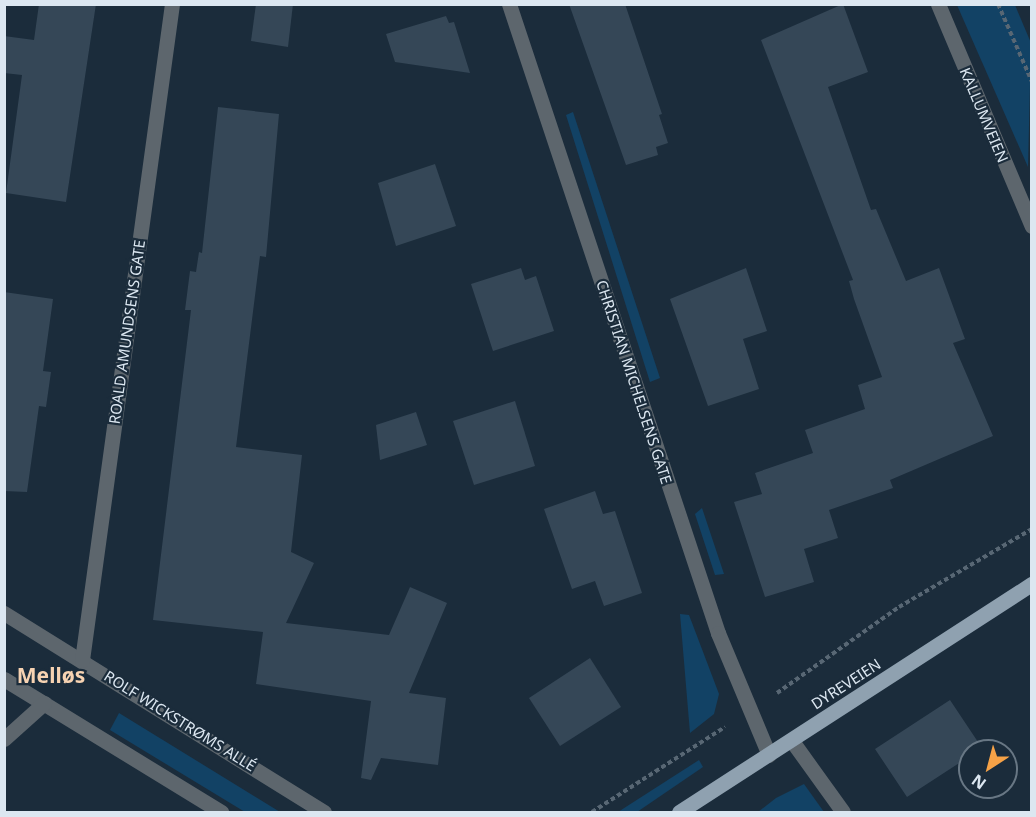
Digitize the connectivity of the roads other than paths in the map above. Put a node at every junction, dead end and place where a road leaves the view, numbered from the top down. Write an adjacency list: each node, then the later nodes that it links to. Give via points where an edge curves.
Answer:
1 (172, 4): 7 (street, ROALD AMUNDSENS GATE)
2 (509, 4): 12 (street, CHRISTIAN MICHELSENS GATE, via 718,633)
3 (938, 4): 4 (street, KALLUMVEIEN)
4 (1032, 226)
5 (1032, 584): 11 (main road, DYREVEIEN)
6 (4, 613): 7 (street, ROLF WICKSTRØMS ALLÉ)
7 (82, 660): 14 (street, ROLF WICKSTRØMS ALLÉ)
8 (4, 679): 9 (street)
9 (44, 703): 10 (street); 13 (street)
10 (4, 739)
11 (792, 741): 12 (main road, DYREVEIEN); 16 (street)
12 (769, 755): 15 (main road, DYREVEIEN)
13 (221, 813)
14 (324, 813)
15 (679, 813)
16 (843, 813)

